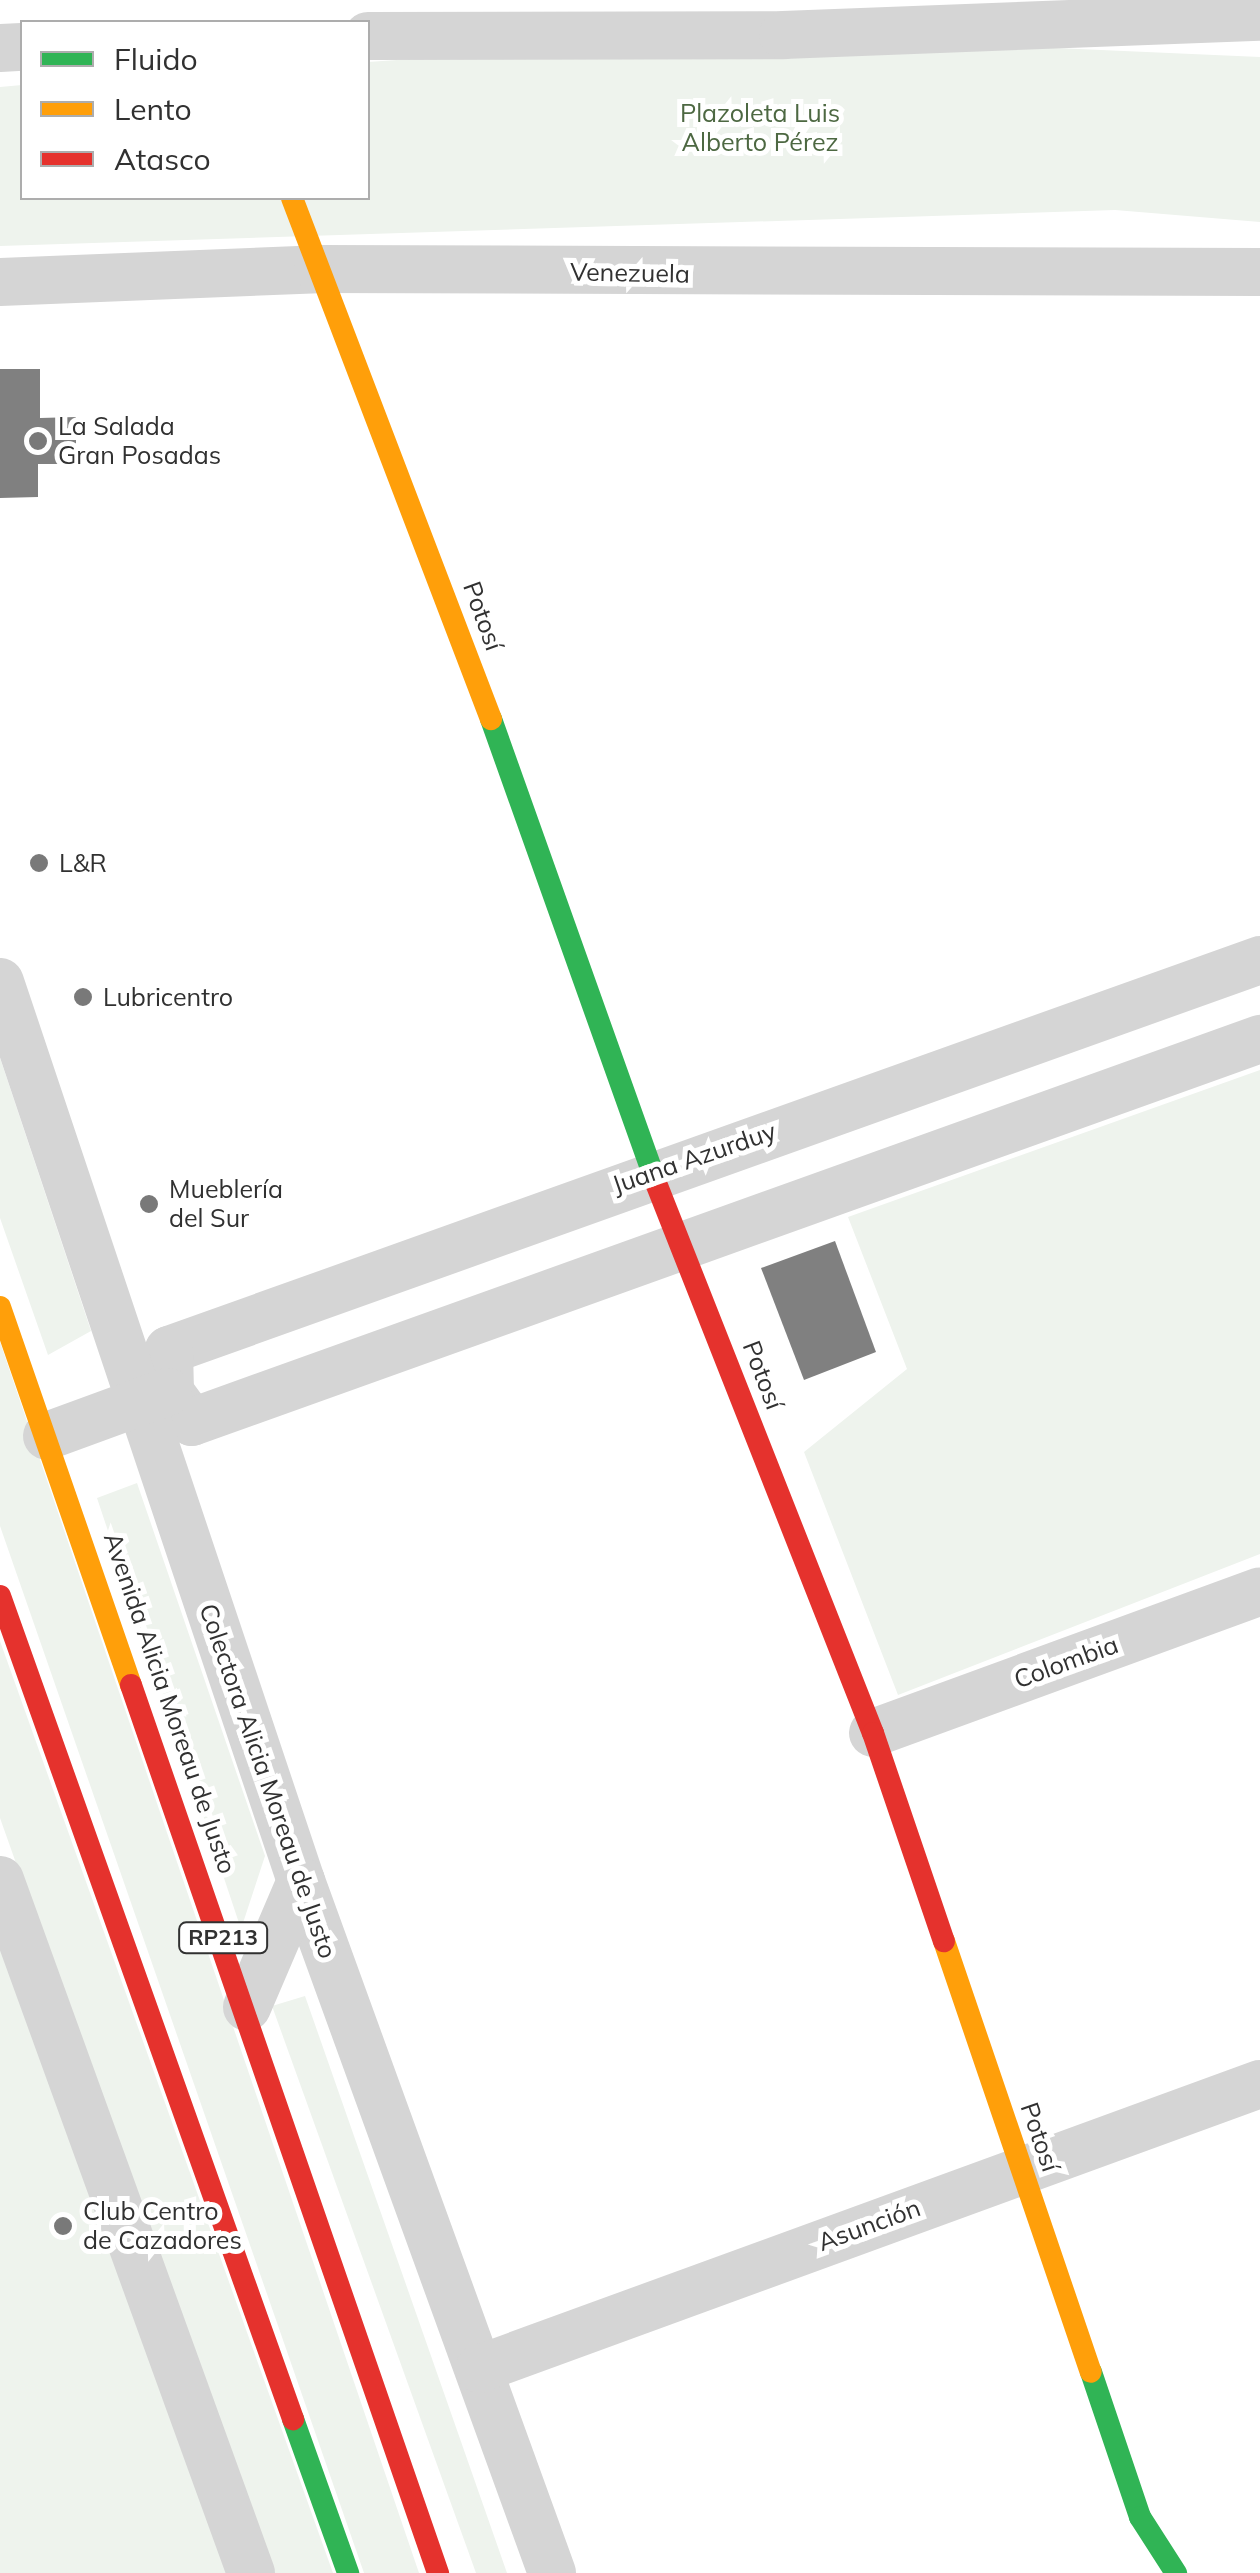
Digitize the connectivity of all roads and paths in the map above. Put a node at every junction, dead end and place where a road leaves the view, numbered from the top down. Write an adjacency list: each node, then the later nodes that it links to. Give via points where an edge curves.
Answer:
1 (1260, 17): 2 (street, via 783,34)
2 (370, 36)
3 (293, 200): 4 (street, Potosí)
4 (318, 269): 5 (street, Venezuela); 6 (street, Venezuela); 10 (street, Potosí, via 389,433)
5 (1260, 272)
6 (0, 282)
7 (1260, 960): 10 (street, Juana Azurduy)
8 (0, 982): 13 (street, Colectora Alicia Moreau de Justo)
9 (1260, 1039): 11 (street)
10 (652, 1172): 11 (street, Potosí); 13 (street, Juana Azurduy, via 169,1350)
11 (684, 1248): 13 (street, via 192,1422); 17 (street, Potosí)
12 (0, 1306): 14 (street, Avenida Alicia Moreau de Justo / RP213)
13 (154, 1396): 14 (street); 19 (street, Colectora Alicia Moreau de Justo)
14 (47, 1436): 20 (street, Avenida Alicia Moreau de Justo / RP213)
15 (1260, 1591): 17 (street, Colombia)
16 (0, 1596): 25 (street)
17 (872, 1734): 22 (street, Potosí)
18 (0, 1880): 24 (street)
19 (301, 1882): 20 (street); 23 (street, Colectora Alicia Moreau de Justo)
20 (247, 2007): 26 (street, Avenida Alicia Moreau de Justo / RP213)
21 (1260, 2084): 22 (street, Asunción)
22 (1021, 2168): 23 (street, Asunción); 28 (street, Potosí, via 1140,2517)
23 (480, 2369): 27 (street, Colectora Alicia Moreau de Justo)
24 (251, 2573)
25 (348, 2573)
26 (438, 2573)
27 (552, 2573)
28 (1176, 2573)

